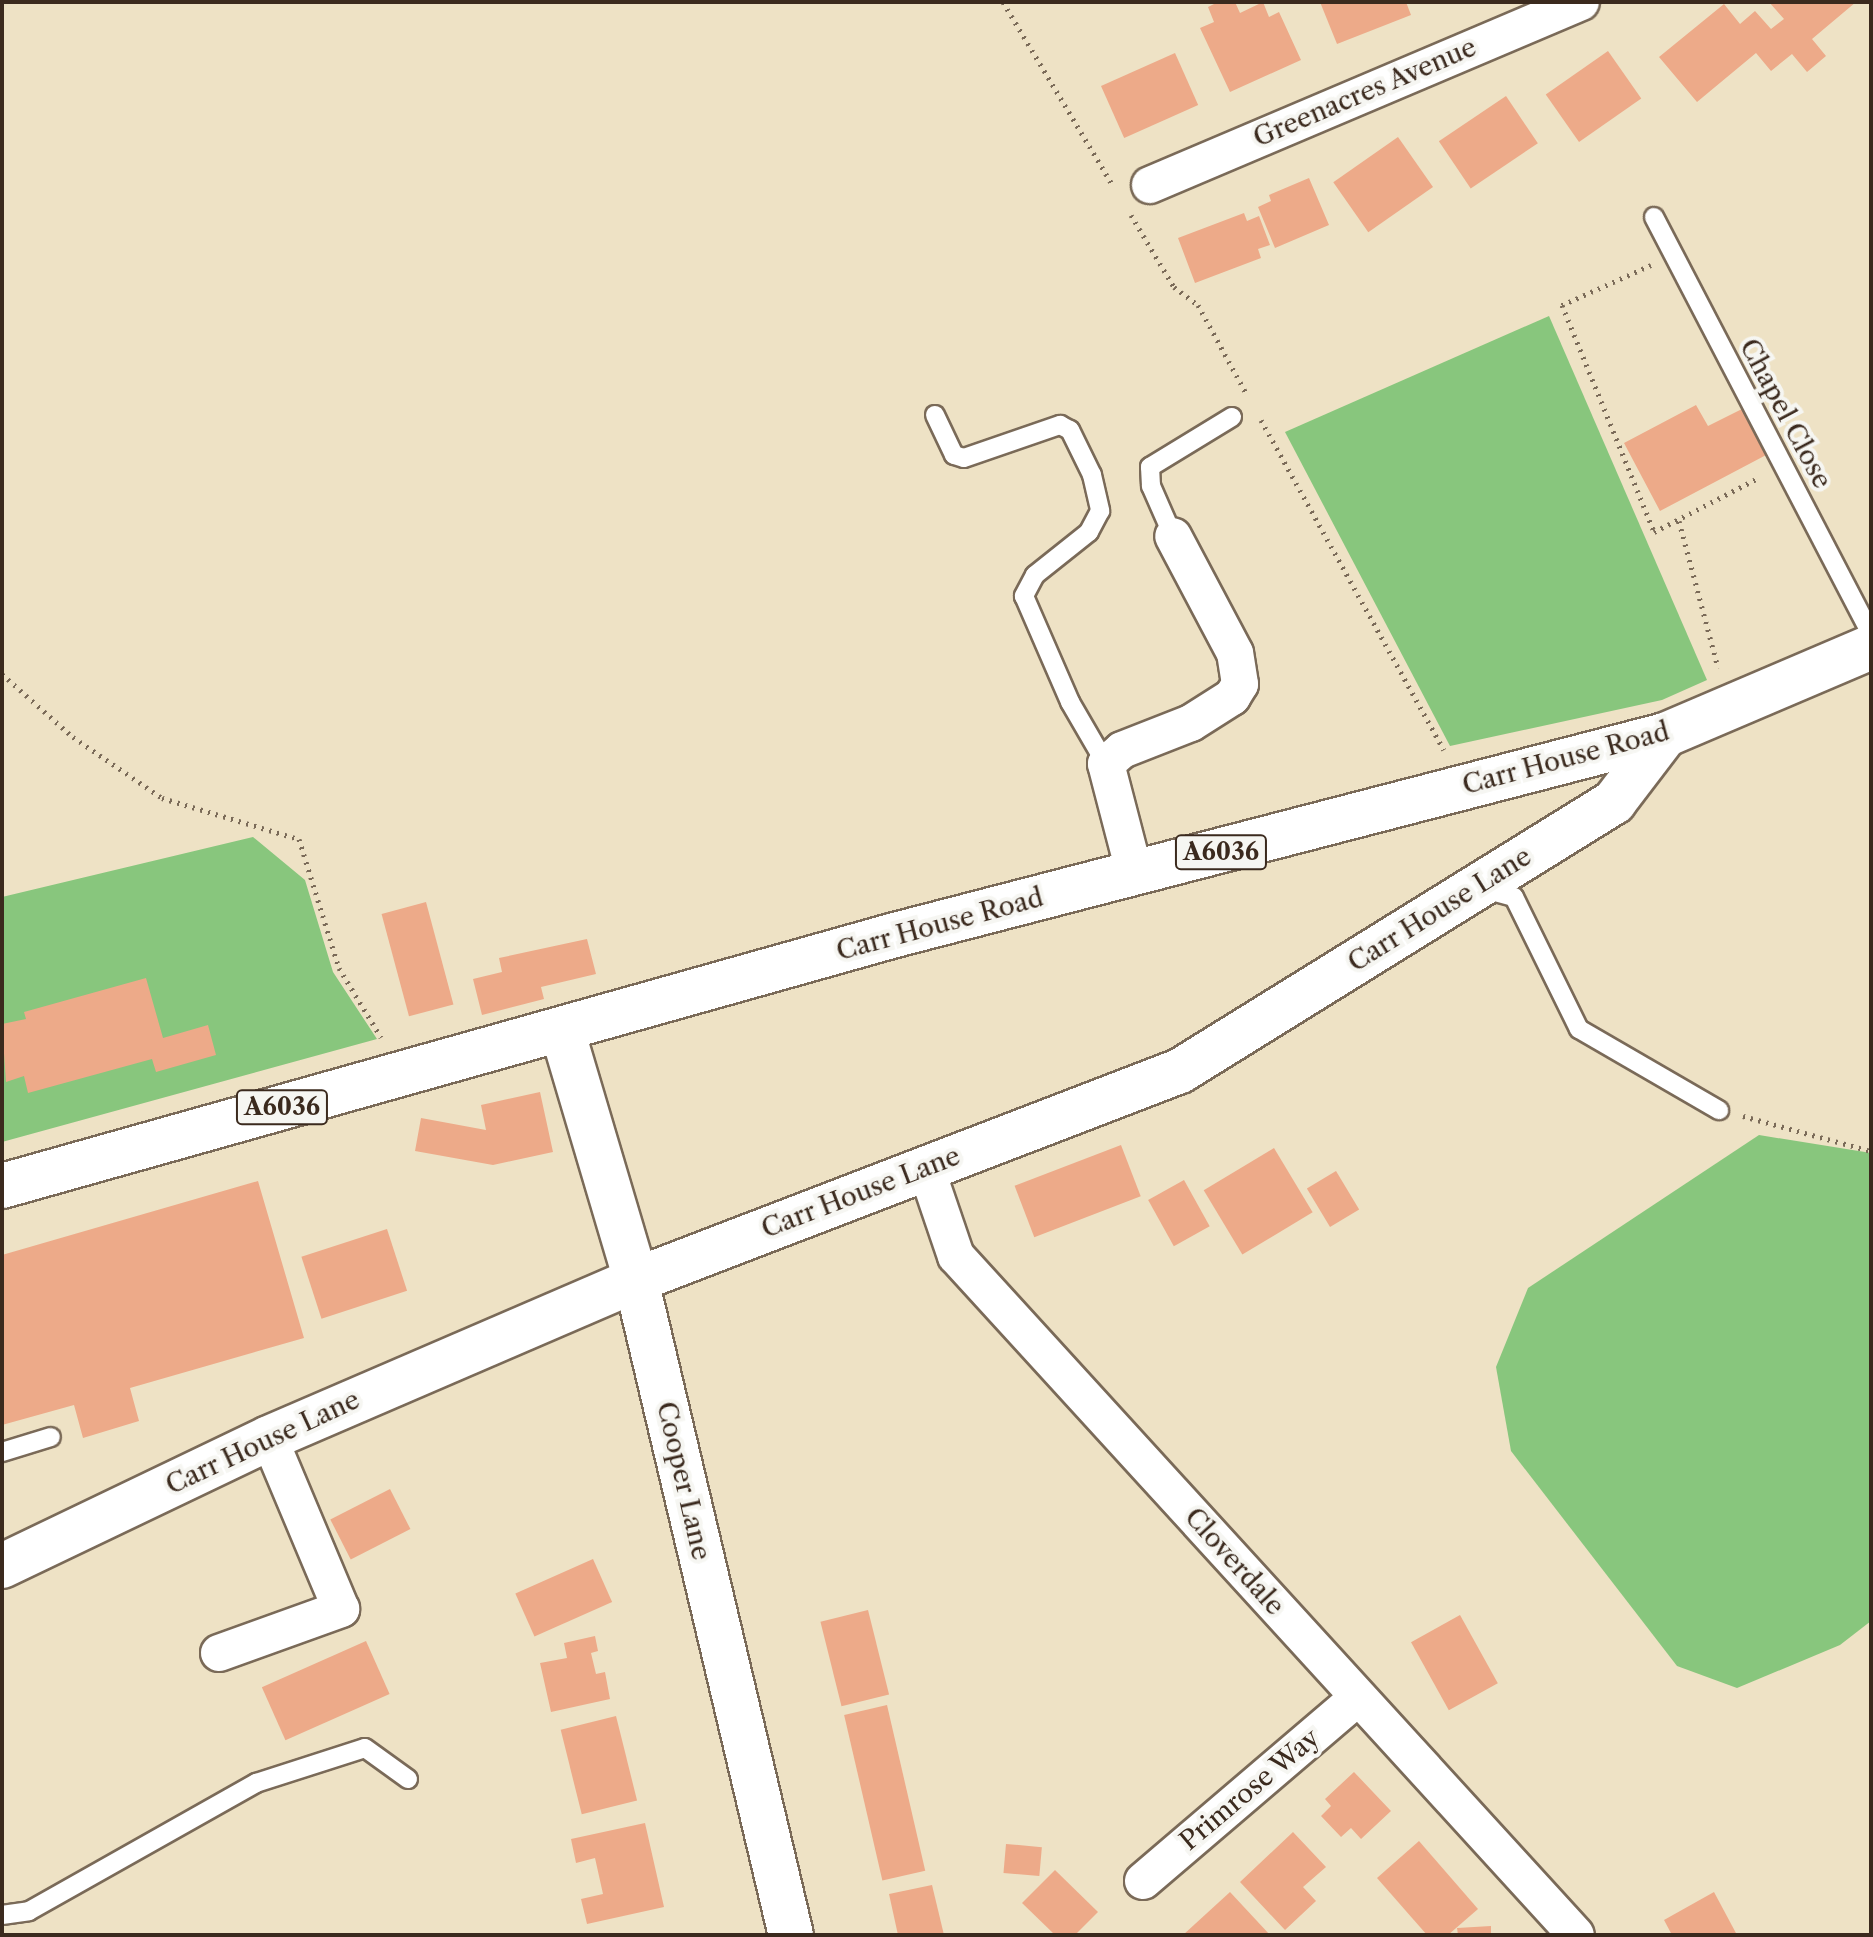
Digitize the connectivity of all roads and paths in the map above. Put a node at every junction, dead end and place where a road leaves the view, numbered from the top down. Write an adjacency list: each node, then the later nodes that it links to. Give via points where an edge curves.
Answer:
1 (1581, 2): 2 (street, Greenacres Avenue)
2 (1150, 185)
3 (1654, 217): 4 (lane, Chapel Close)
4 (1673, 255): 7 (lane, Chapel Close); 8 (path, via 1562,305 1654,532)
5 (935, 415): 15 (lane, via 954,455 964,458 1060,425 1070,430 1092,475 1100,511 1089,532 1035,575 1024,596 1070,702)
6 (1232, 417): 9 (lane, via 1150,467 1151,486)
7 (1782, 465): 8 (path); 10 (lane, Chapel Close)
8 (1679, 521): 13 (path)
9 (1173, 536): 15 (street, via 1235,653 1240,684 1232,697 1191,723 1122,750)
10 (1871, 634)
11 (1871, 647): 13 (main road, Carr House Road / A6036)
12 (2, 674): 19 (path, via 73,737 162,798 299,839 339,968 382,1038)
13 (1729, 707): 14 (main road, Carr House Road / A6036)
14 (1665, 735): 16 (main road, Carr House Road / A6036); 17 (main road, Carr House Lane, via 1614,802)
15 (1106, 764): 16 (street)
16 (1135, 875): 18 (main road, Carr House Road / A6036, via 895,935)
17 (1477, 887): 20 (lane, via 1514,897 1579,1029); 22 (main road, Carr House Lane, via 1180,1071)
18 (562, 1030): 19 (main road, Carr House Road / A6036); 24 (main road, Cooper Lane)
19 (393, 1076): 23 (main road, Carr House Road / A6036)
20 (1719, 1110): 21 (path)
21 (1871, 1151)
22 (926, 1168): 24 (main road, Carr House Lane); 30 (street, Cloverdale, via 956,1256)
23 (2, 1186)
24 (636, 1280): 26 (main road, Carr House Lane); 34 (main road, Cooper Lane)
25 (51, 1437): 27 (lane)
26 (269, 1438): 28 (main road, Carr House Lane); 29 (street, via 341,1609)
27 (2, 1452)
28 (2, 1566)
29 (219, 1653)
30 (1357, 1698): 32 (street, Primrose Way); 35 (street, Cloverdale)
31 (408, 1779): 33 (lane, via 365,1748 256,1783 29,1911)
32 (1143, 1881)
33 (2, 1915)
34 (791, 1935)
35 (1576, 1935)

